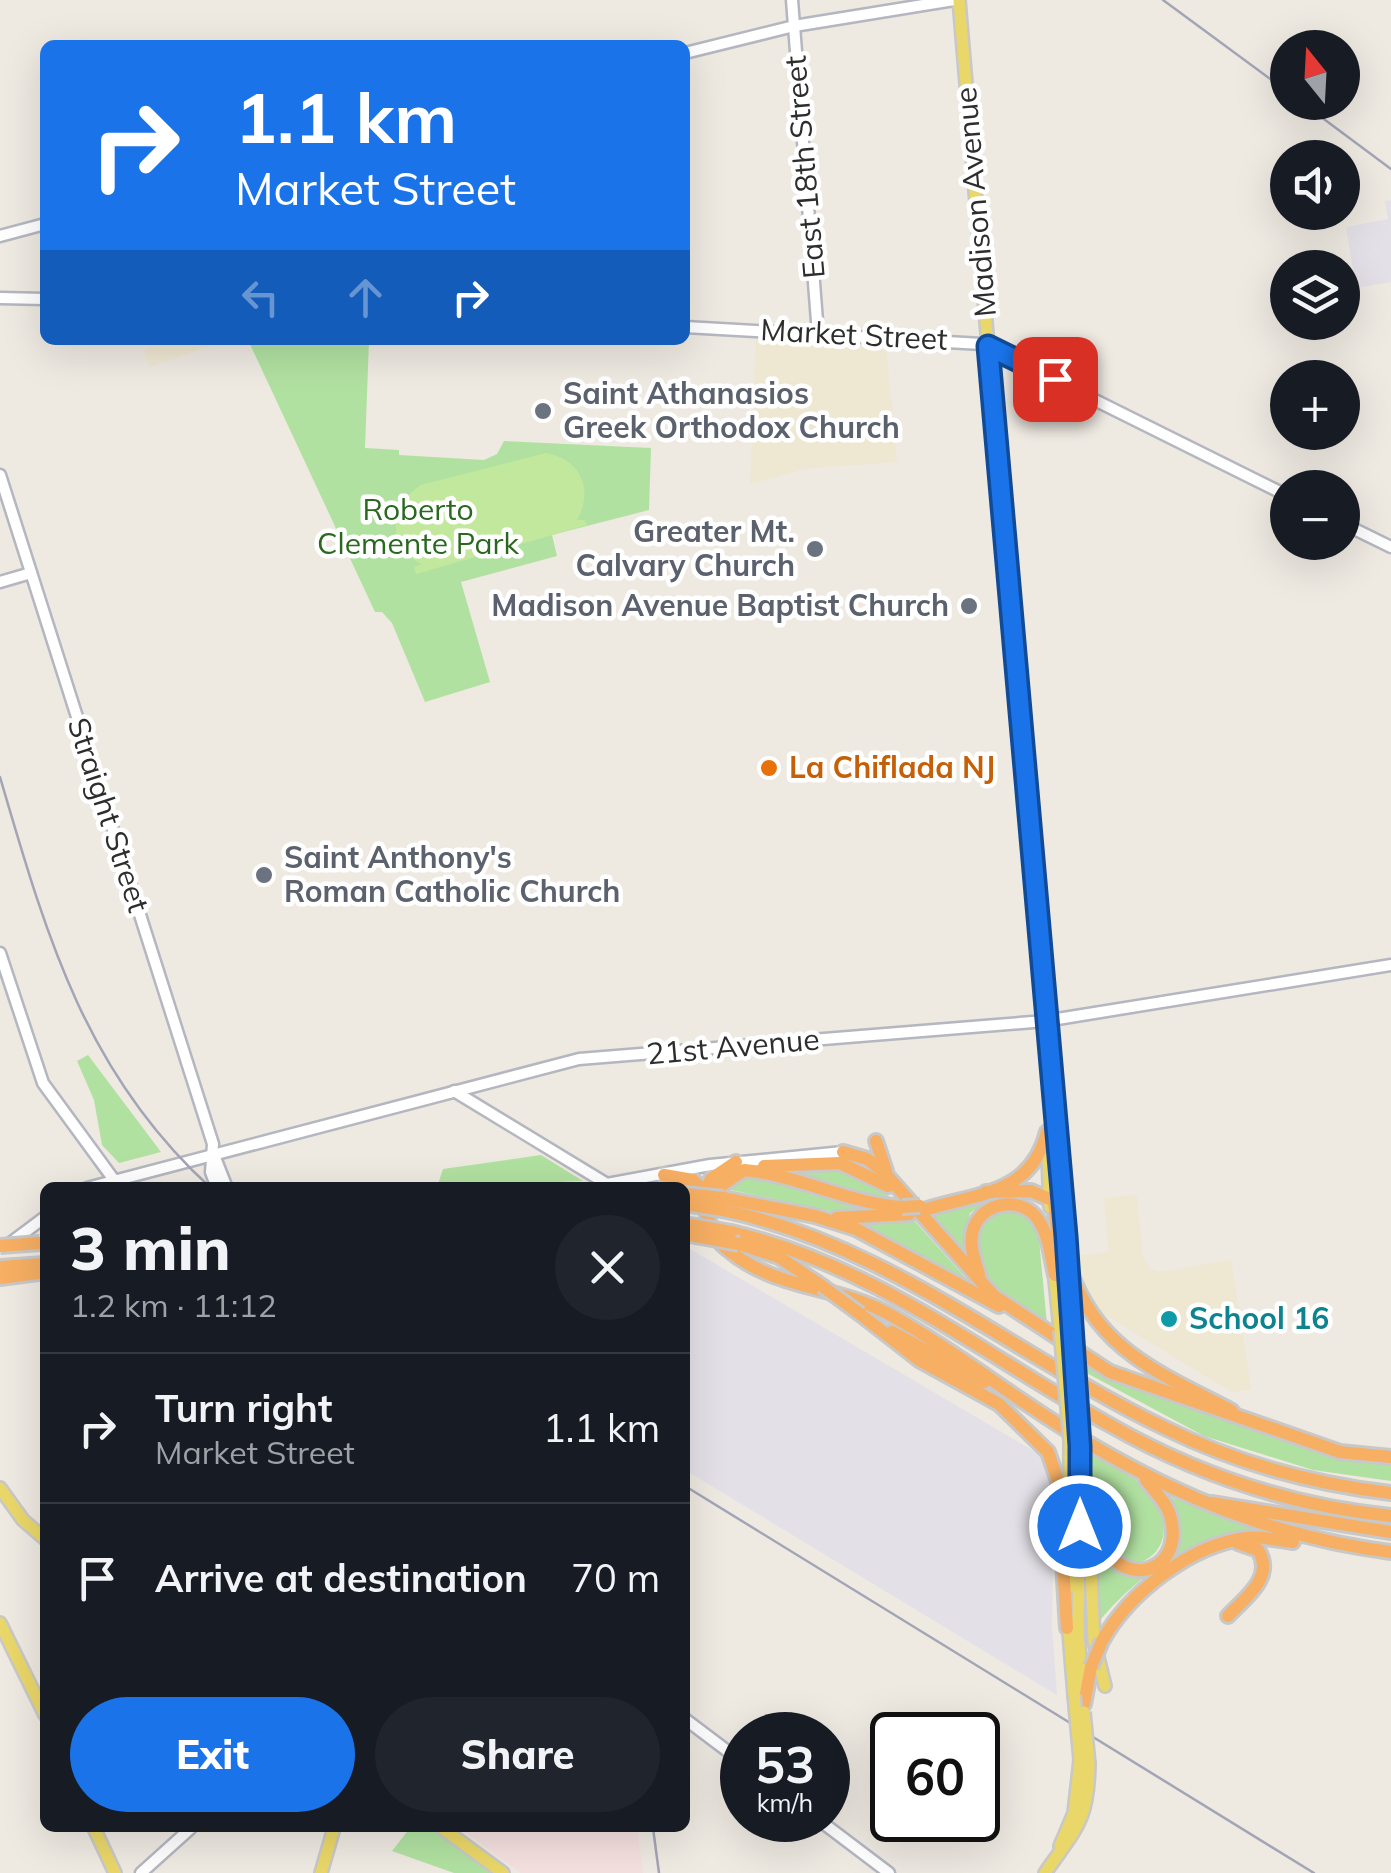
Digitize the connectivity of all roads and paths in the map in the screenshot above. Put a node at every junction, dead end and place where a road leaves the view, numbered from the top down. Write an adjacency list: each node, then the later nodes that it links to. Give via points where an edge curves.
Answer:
1 (792, 0): 3 (street, East 18th Street)
2 (956, 0): 3 (street); 11 (main road, Madison Avenue)
3 (794, 26): 4 (street); 10 (street, East 18th Street)
4 (690, 52)
5 (40, 225): 6 (street)
6 (0, 236)
7 (0, 298): 8 (street)
8 (40, 299)
9 (690, 326): 10 (street, Market Street)
10 (818, 334): 11 (street, Market Street)
11 (988, 346): 13 (street, Market Street); 20 (main road, Madison Avenue)
12 (0, 475): 16 (street, Straight Street)
13 (1270, 487)
14 (1360, 532): 15 (street)
15 (1391, 548)
16 (31, 572): 17 (street); 26 (street, Straight Street)
17 (0, 582)
18 (0, 953): 30 (street, via 43,1082)
19 (1391, 965): 20 (street, 21st Avenue)
20 (1044, 1021): 21 (main road, Madison Avenue); 22 (street, 21st Avenue, via 580,1059)
21 (1048, 1061): 23 (main road, Madison Avenue); 52 (main road, Madison Avenue)
22 (454, 1091): 26 (street, 21st Avenue); 34 (street)
23 (1047, 1132): 36 (highway, via 1026,1176); 39 (main road, Madison Avenue)
24 (876, 1141): 29 (highway)
25 (843, 1152): 27 (street); 29 (highway, via 867,1159)
26 (214, 1154): 30 (street, 21st Avenue); 32 (street, Straight Street); 33 (street, Straight Street)
27 (740, 1166): 28 (street); 37 (highway, via 714,1175); 42 (highway, via 875,1205); 42 (highway, via 848,1164); 50 (highway, via 719,1187 715,1209 726,1240)
28 (664, 1175): 35 (street); 37 (highway, via 693,1180)
29 (888, 1178): 42 (highway)
30 (114, 1180): 31 (street, 21st Avenue)
31 (107, 1182)
32 (215, 1182)
33 (225, 1182)
34 (604, 1182)
35 (620, 1182)
36 (986, 1192): 39 (highway); 42 (highway)
37 (706, 1193): 50 (highway, via 719,1242)
38 (690, 1195): 41 (highway, bridge)
39 (1049, 1196): 55 (main road, Madison Avenue); 58 (highway)
40 (690, 1204): 41 (highway, bridge)
41 (723, 1204): 43 (highway); 68 (highway, via 866,1257 1181,1436 1282,1472)
42 (912, 1207): 43 (highway, via 876,1219); 57 (highway)
43 (815, 1216): 60 (highway, via 875,1237)
44 (40, 1220): 49 (street)
45 (690, 1225): 47 (highway, bridge)
46 (690, 1234): 47 (highway, bridge)
47 (736, 1238): 59 (highway, bridge, via 779,1257); 70 (highway, via 796,1249 870,1280 1180,1460 1280,1495)
48 (40, 1244): 49 (highway, bridge)
49 (0, 1248)
50 (745, 1260): 62 (highway, via 796,1287 884,1312)
51 (40, 1264): 53 (highway)
52 (1068, 1265): 58 (main road, Madison Avenue); 63 (highway, via 1092,1319 1123,1350)
53 (0, 1267)
54 (40, 1273): 56 (highway)
55 (1055, 1275): 57 (highway, via 1038,1218 1006,1204 988,1210 974,1226); 61 (main road, Madison Avenue)
56 (0, 1278)
57 (981, 1281): 60 (highway)
58 (1070, 1293): 61 (main road, Madison Avenue)
59 (860, 1314): 62 (highway); 79 (highway, via 920,1360 999,1404 1048,1452 1058,1481)
60 (1019, 1315): 63 (highway, via 1110,1372)
61 (1066, 1333): 64 (main road, Madison Avenue, bridge)
62 (1019, 1399): 66 (highway)
63 (1265, 1428): 65 (highway, via 1340,1452)
64 (1075, 1444): 71 (main road); 79 (main road, Madison Avenue); 81 (main road, Madison Avenue)
65 (1391, 1458)
66 (1142, 1474): 69 (highway); 71 (highway, via 1172,1523 1170,1548 1159,1563 1137,1571 1120,1567 1103,1552)
67 (0, 1488): 73 (main road)
68 (1391, 1493)
69 (1199, 1502): 72 (highway); 74 (highway)
70 (1391, 1516)
71 (1089, 1518): 80 (main road, via 1094,1641)
72 (1391, 1532)
73 (40, 1534)
74 (1325, 1542): 75 (highway); 76 (highway)
75 (1225, 1543): 77 (highway, via 1252,1546 1264,1568); 81 (highway, bridge, via 1144,1590 1116,1617)
76 (1391, 1552)
77 (1228, 1616)
78 (0, 1623): 82 (main road)
79 (1067, 1628): 81 (main road, Madison Avenue)
80 (1105, 1686)
81 (1080, 1703): 85 (main road, Madison Avenue, bridge); 85 (main road, Madison Avenue, bridge)
82 (40, 1705)
83 (690, 1723): 84 (street)
84 (720, 1745)
85 (1084, 1762): 91 (main road, Madison Avenue, via 1082,1819)
86 (96, 1832): 92 (main road)
87 (187, 1832): 93 (street)
88 (333, 1832): 94 (main road)
89 (447, 1832): 95 (main road)
90 (848, 1842): 96 (street)
91 (1048, 1868)
92 (115, 1873)
93 (141, 1873)
94 (320, 1873)
95 (503, 1873)
96 (889, 1873)

